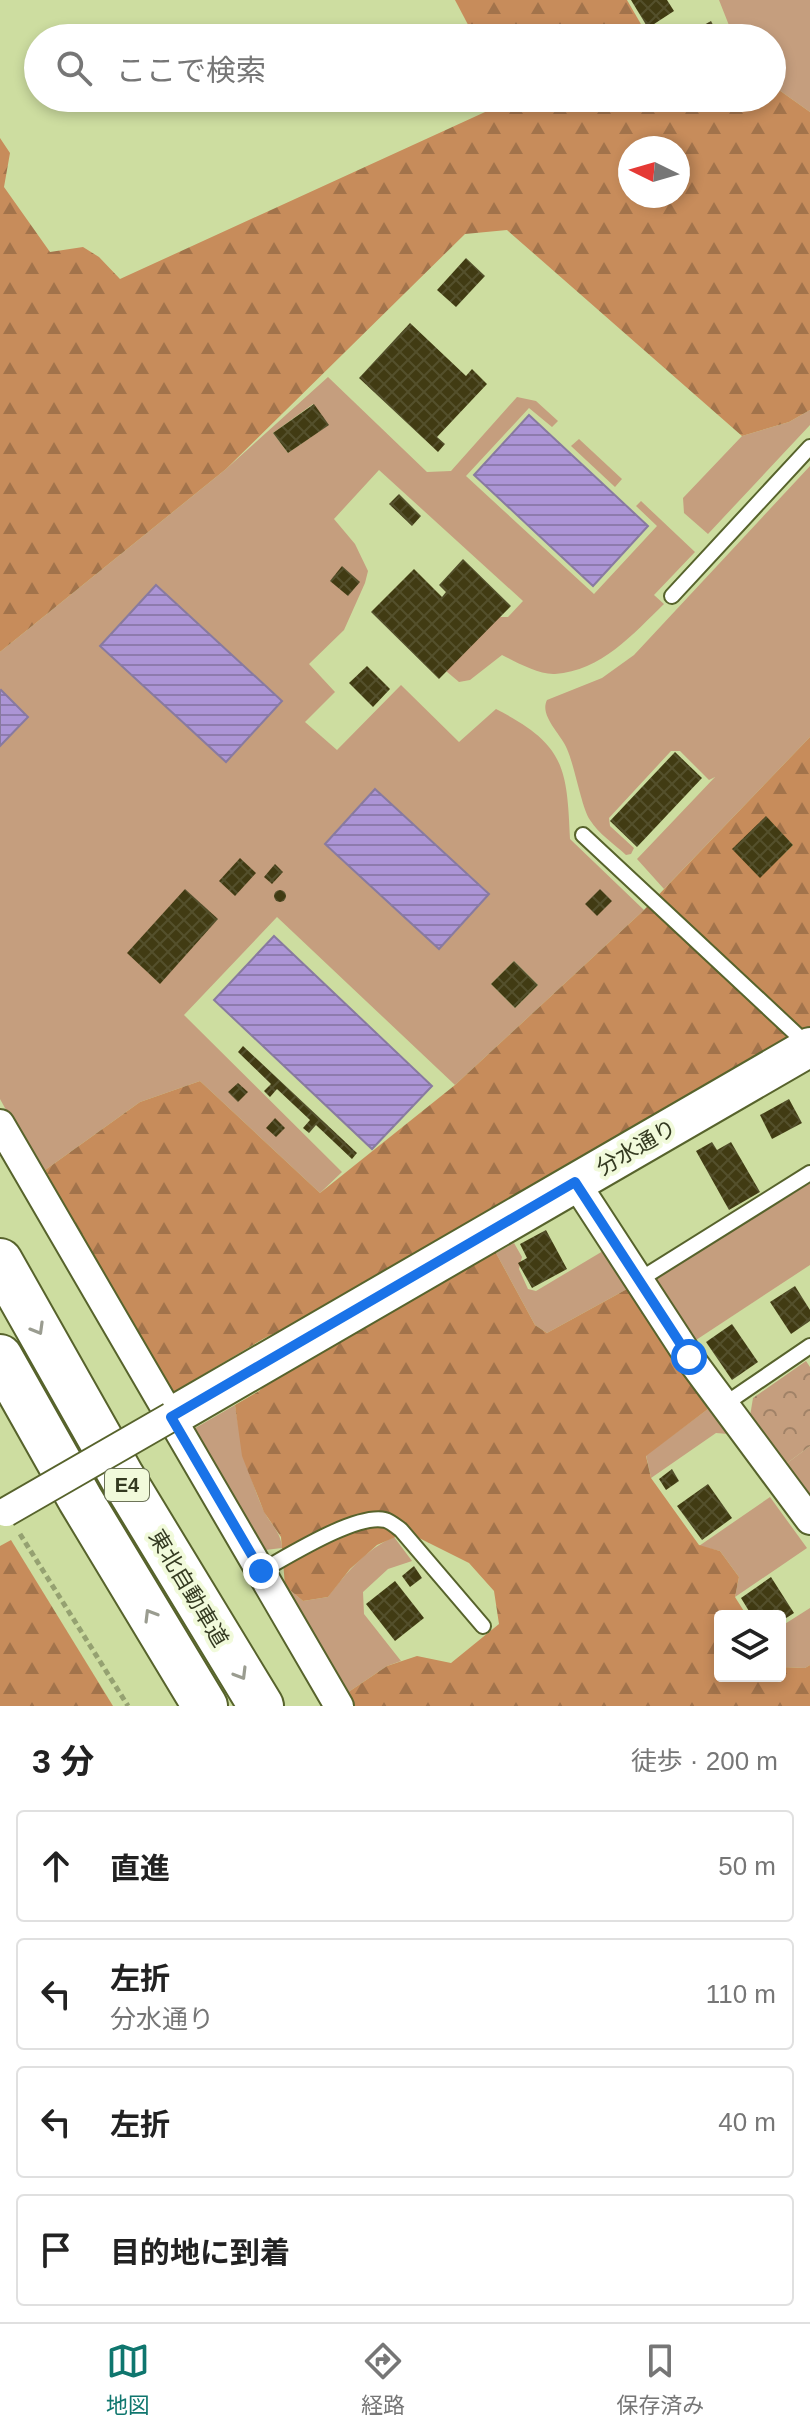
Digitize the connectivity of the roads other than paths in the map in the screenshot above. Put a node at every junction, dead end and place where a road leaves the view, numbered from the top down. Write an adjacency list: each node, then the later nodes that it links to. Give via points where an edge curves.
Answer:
1 (810, 447): 2 (lane)
2 (672, 596)
3 (583, 835): 4 (lane)
4 (810, 1047): 7 (street, 分水通り)
5 (0, 1124): 13 (street)
6 (810, 1173): 9 (lane)
7 (575, 1182): 9 (street); 13 (street, 分水通り)
8 (0, 1261): 19 (highway, 東北自動車道 / E4, one-way to 19, via 122,1477)
9 (639, 1280): 12 (street)
10 (810, 1346): 12 (lane)
11 (0, 1357): 18 (highway, E4, one-way to 11)
12 (725, 1404): 15 (street)
13 (171, 1417): 14 (street, bridge); 16 (street)
14 (2, 1509)
15 (810, 1520)
16 (261, 1571): 17 (lane, via 359,1522 384,1519 401,1530); 20 (street)
17 (483, 1626)
18 (205, 1706)
19 (261, 1706)
20 (339, 1706)

